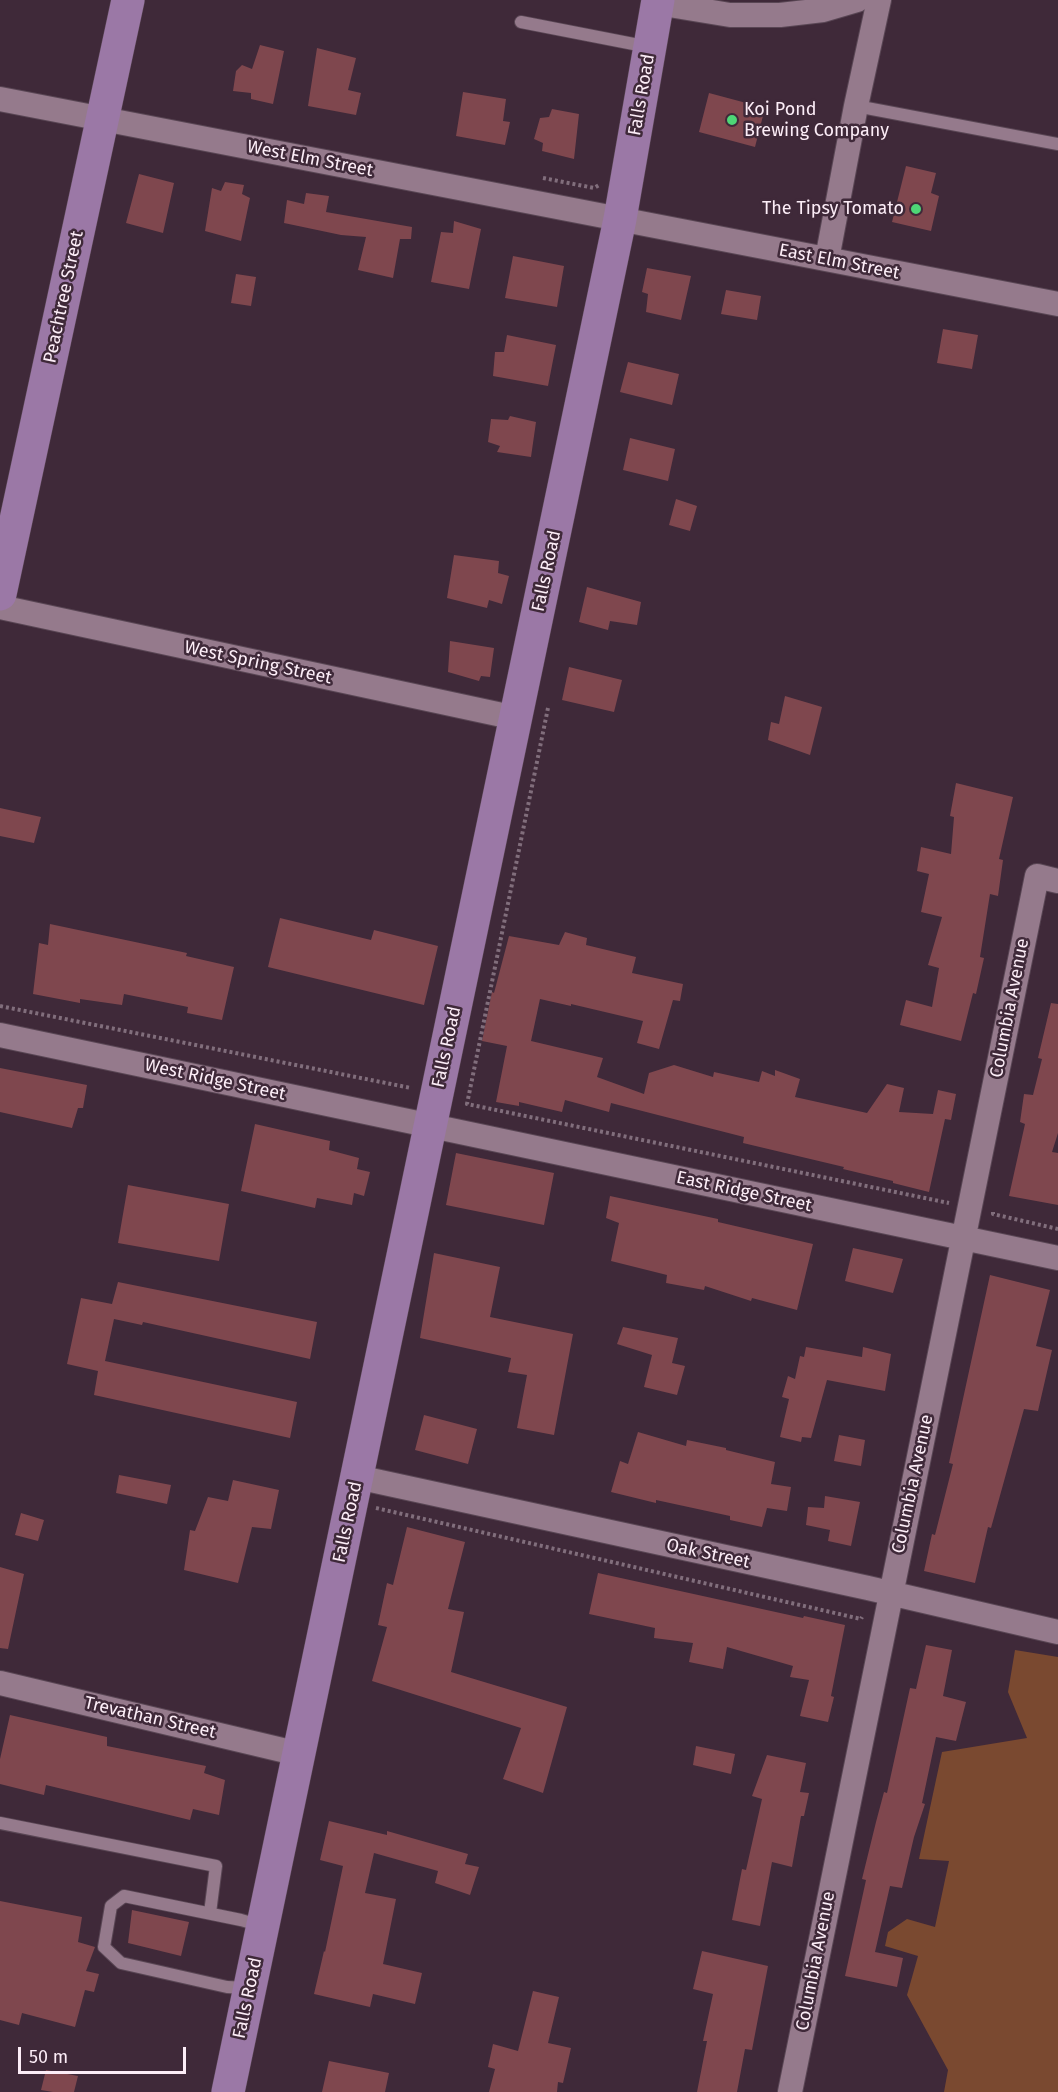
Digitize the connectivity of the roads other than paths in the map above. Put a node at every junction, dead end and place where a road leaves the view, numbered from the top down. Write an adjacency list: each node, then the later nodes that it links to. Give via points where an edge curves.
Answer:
1 (128, 0): 9 (main road, Peachtree Street)
2 (857, 0): 4 (street, via 823,10 760,15 730,15)
3 (879, 0): 8 (street)
4 (658, 1): 6 (main road, Falls Road)
5 (521, 22): 6 (lane)
6 (650, 47): 11 (main road, Falls Road)
7 (0, 99): 9 (street, West Elm Street)
8 (856, 106): 10 (lane); 12 (street)
9 (102, 119): 11 (street, West Elm Street); 14 (main road, Peachtree Street)
10 (1058, 144)
11 (620, 219): 12 (street, East Elm Street); 16 (main road, Falls Road)
12 (827, 259): 13 (street, East Elm Street)
13 (1058, 304)
14 (0, 594)
15 (0, 607): 16 (street, West Spring Street)
16 (522, 736): 19 (main road, Falls Road)
17 (1047, 879): 20 (street, Columbia Avenue)
18 (0, 1035): 19 (street, West Ridge Street)
19 (430, 1126): 20 (street, East Ridge Street); 22 (main road, Falls Road)
20 (963, 1238): 21 (street, East Ridge Street); 23 (street, Columbia Avenue)
21 (1058, 1258)
22 (357, 1477): 23 (street, Oak Street); 26 (main road, Falls Road)
23 (880, 1591): 24 (street, Oak Street); 32 (street, Columbia Avenue)
24 (1058, 1632)
25 (0, 1683): 26 (street, Trevathan Street)
26 (299, 1754): 29 (main road, Falls Road)
27 (0, 1823): 28 (lane, via 216,1866)
28 (210, 1913): 29 (lane); 30 (lane, via 124,1896 111,1906 104,1947 121,1963)
29 (263, 1926): 30 (main road, Falls Road)
30 (250, 1989): 31 (main road, Falls Road)
31 (228, 2092)
32 (790, 2092)

